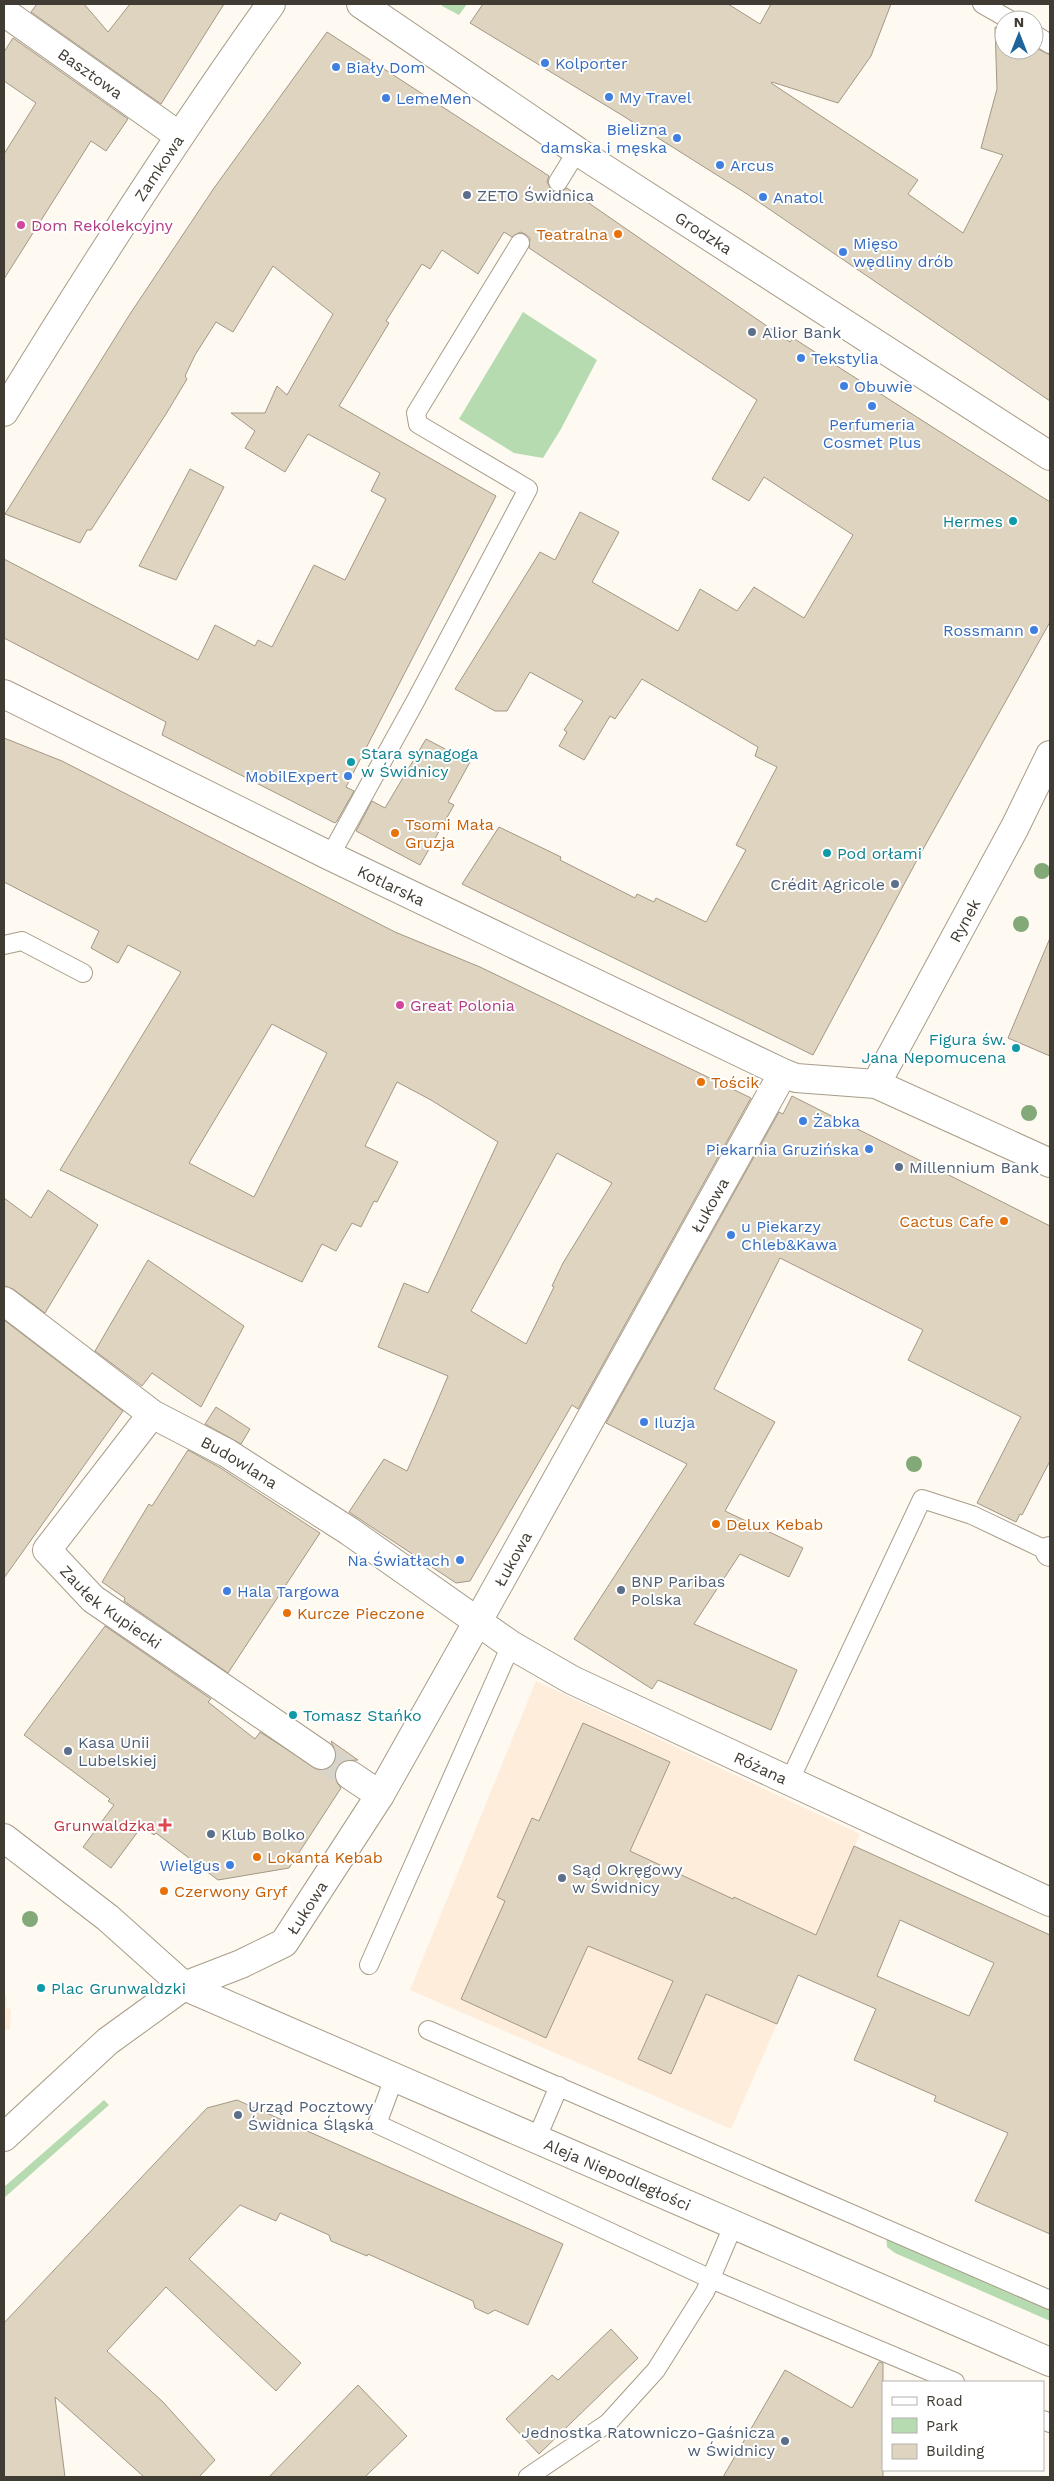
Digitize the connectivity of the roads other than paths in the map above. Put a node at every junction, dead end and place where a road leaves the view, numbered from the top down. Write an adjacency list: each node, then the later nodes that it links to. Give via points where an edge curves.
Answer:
1 (271, 4): 6 (street, Zamkowa)
2 (361, 4): 7 (street, Grodzka)
3 (982, 4): 4 (lane)
4 (994, 11)
5 (4, 12): 6 (street, Basztowa)
6 (178, 135): 10 (street, Zamkowa, via 99,256)
7 (577, 151): 8 (lane); 11 (street, Grodzka)
8 (558, 182)
9 (520, 243): 14 (lane, via 416,413 418,424 528,489)
10 (4, 412)
11 (1050, 456)
12 (4, 694): 14 (street, Kotlarska)
13 (1050, 755): 18 (street, Rynek, via 1015,827)
14 (330, 856): 17 (street, Kotlarska)
15 (4, 945): 16 (lane, via 22,941)
16 (83, 973)
17 (783, 1073): 18 (street, via 796,1078); 23 (street, Łukowa)
18 (876, 1084): 19 (street)
19 (1050, 1163)
20 (4, 1301): 21 (street, Budowlana)
21 (152, 1414): 23 (street, Budowlana, via 227,1453 349,1531); 25 (street, Zaułek Kupiecki, via 46,1550 93,1599)
22 (1050, 1551): 27 (lane, via 972,1516 922,1499)
23 (478, 1621): 24 (street, Różana); 28 (street, Łukowa)
24 (511, 1645): 27 (street, Różana, via 632,1710); 31 (lane)
25 (321, 1755)
26 (350, 1775): 28 (street)
27 (789, 1782): 30 (street, Różana)
28 (380, 1795): 32 (street, Łukowa, via 284,1944)
29 (4, 1838): 32 (street, via 108,1918)
30 (1050, 1902)
31 (369, 1965)
32 (184, 1986): 34 (street, Aleja Niepodległości); 36 (street, via 108,2042)
33 (428, 2030): 35 (lane)
34 (394, 2078): 37 (street, Aleja Niepodległości); 39 (lane, via 377,2124)
35 (567, 2090): 37 (lane); 40 (lane)
36 (4, 2137)
37 (536, 2140): 38 (street, Aleja Niepodległości)
38 (733, 2226): 39 (lane); 41 (street, Aleja Niepodległości)
39 (711, 2279): 42 (lane); 43 (lane, via 656,2370 608,2423)
40 (1050, 2300)
41 (1050, 2362)
42 (953, 2381)
43 (528, 2477)

